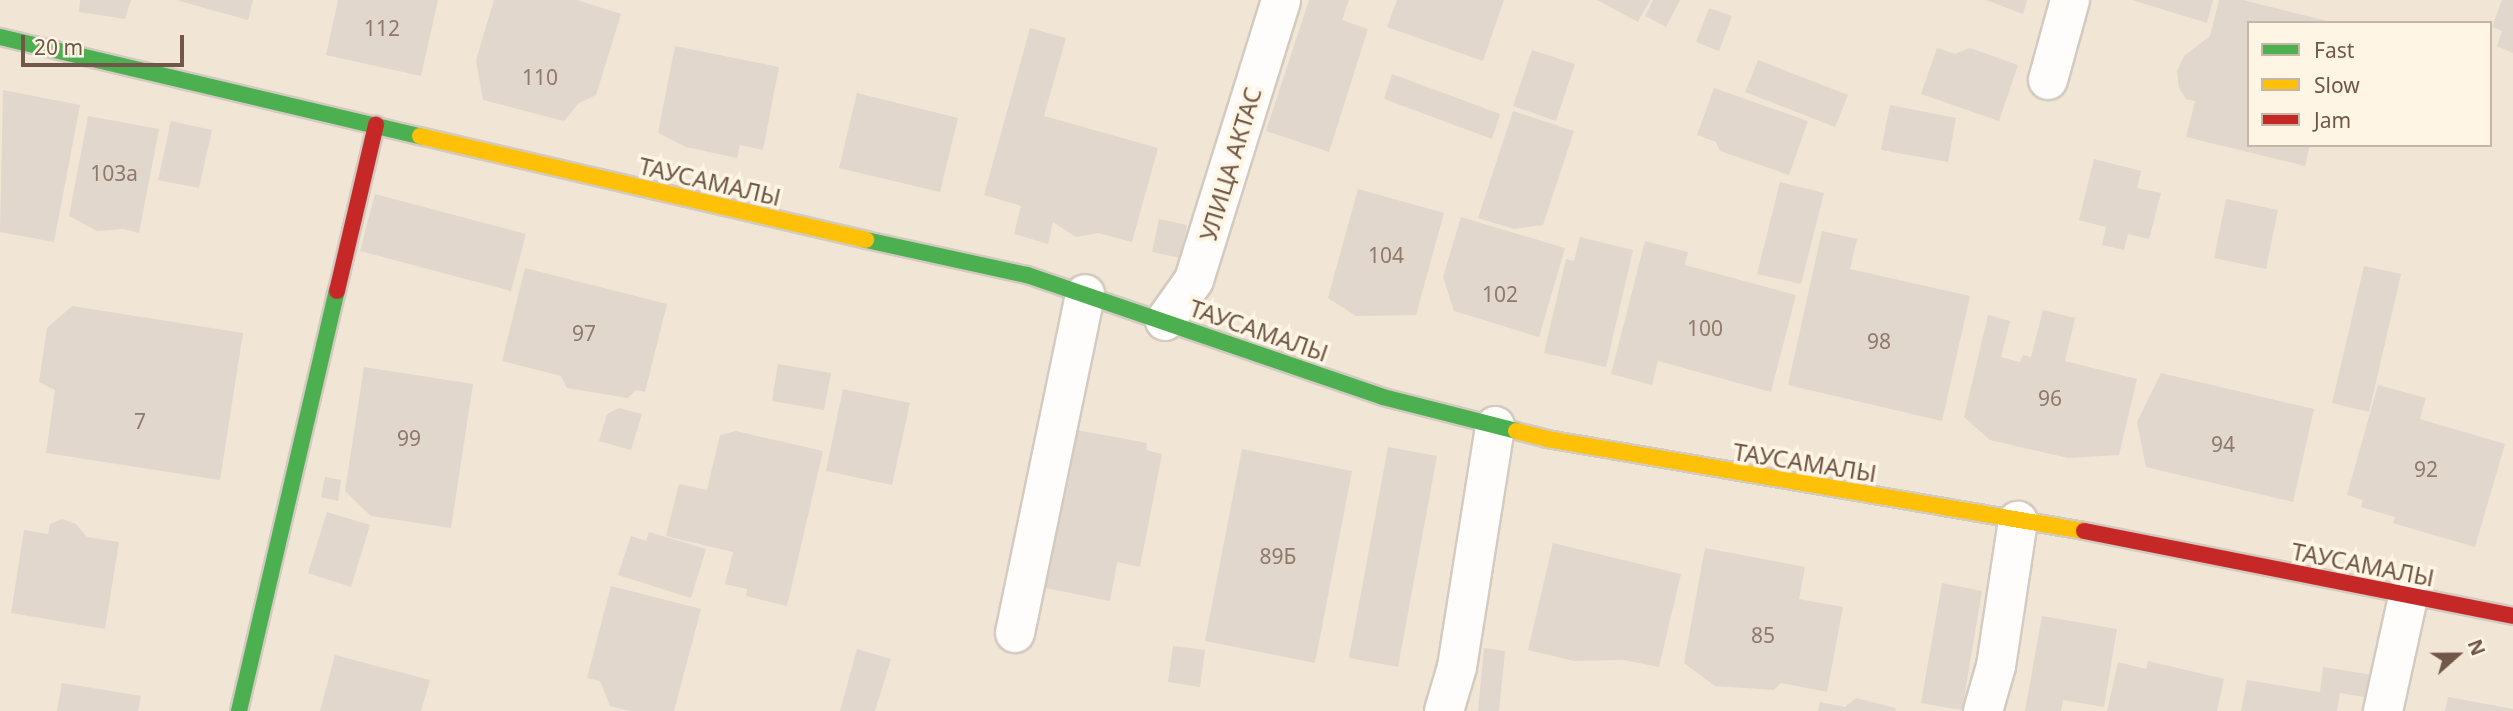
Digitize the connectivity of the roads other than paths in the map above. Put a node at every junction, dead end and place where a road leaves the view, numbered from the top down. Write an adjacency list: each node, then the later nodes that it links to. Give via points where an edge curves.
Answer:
1 (1281, 0): 7 (street, УЛИЦА АКТАС, via 1194,280)
2 (2070, 0): 4 (street)
3 (0, 37): 5 (street, ТАУСАМАЛЫ)
4 (2048, 79)
5 (376, 125): 6 (street, ТАУСАМАЛЫ, via 1027,275); 13 (street)
6 (1085, 294): 7 (street, ТАУСАМАЛЫ); 12 (street)
7 (1165, 321): 8 (street, ТАУСАМАЛЫ, via 1370,392)
8 (1495, 426): 9 (street, ТАУСАМАЛЫ, via 1726,472); 14 (street, via 1457,667)
9 (2018, 521): 10 (street, ТАУСАМАЛЫ); 15 (street, via 1996,666)
10 (2408, 597): 11 (street, ТАУСАМАЛЫ); 16 (street)
11 (2513, 616)
12 (1015, 633)
13 (239, 711)
14 (1444, 711)
15 (1983, 711)
16 (2383, 711)

